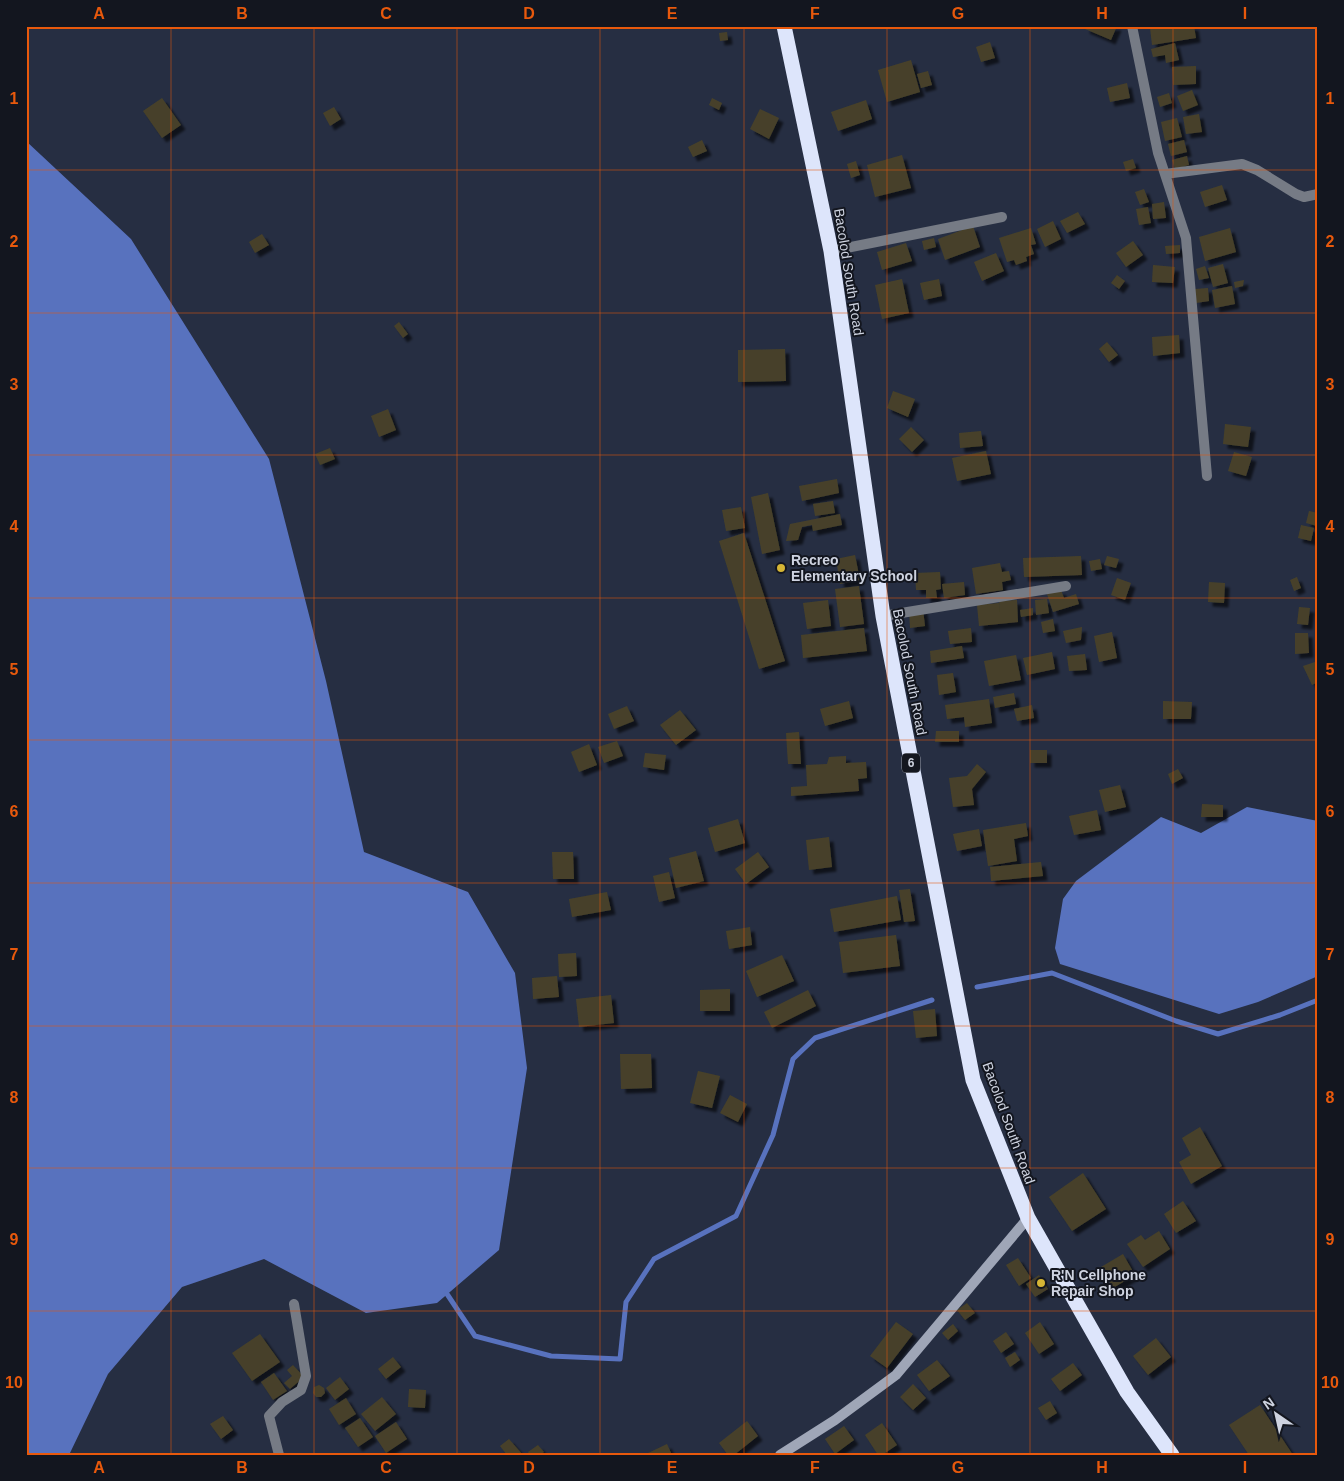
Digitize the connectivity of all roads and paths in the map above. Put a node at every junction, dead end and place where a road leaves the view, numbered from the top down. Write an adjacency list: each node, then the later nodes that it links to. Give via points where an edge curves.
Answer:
1 (784, 26): 6 (highway, Bacolod South Road / 6)
2 (1132, 26): 3 (street)
3 (1165, 174): 4 (street, via 1242,164 1296,194 1304,197); 7 (street, via 1186,238)
4 (1318, 194)
5 (1002, 217): 6 (street)
6 (832, 251): 9 (highway, Bacolod South Road / 6)
7 (1207, 476)
8 (1066, 586): 9 (street)
9 (883, 616): 10 (highway, Bacolod South Road / 6, via 973,1080)
10 (1028, 1218): 13 (street, via 896,1375); 14 (highway, Bacolod South Road / 6, via 1127,1392)
11 (294, 1304): 12 (street, via 306,1376 301,1390 282,1402 269,1416)
12 (279, 1455)
13 (780, 1455)
14 (1172, 1455)

